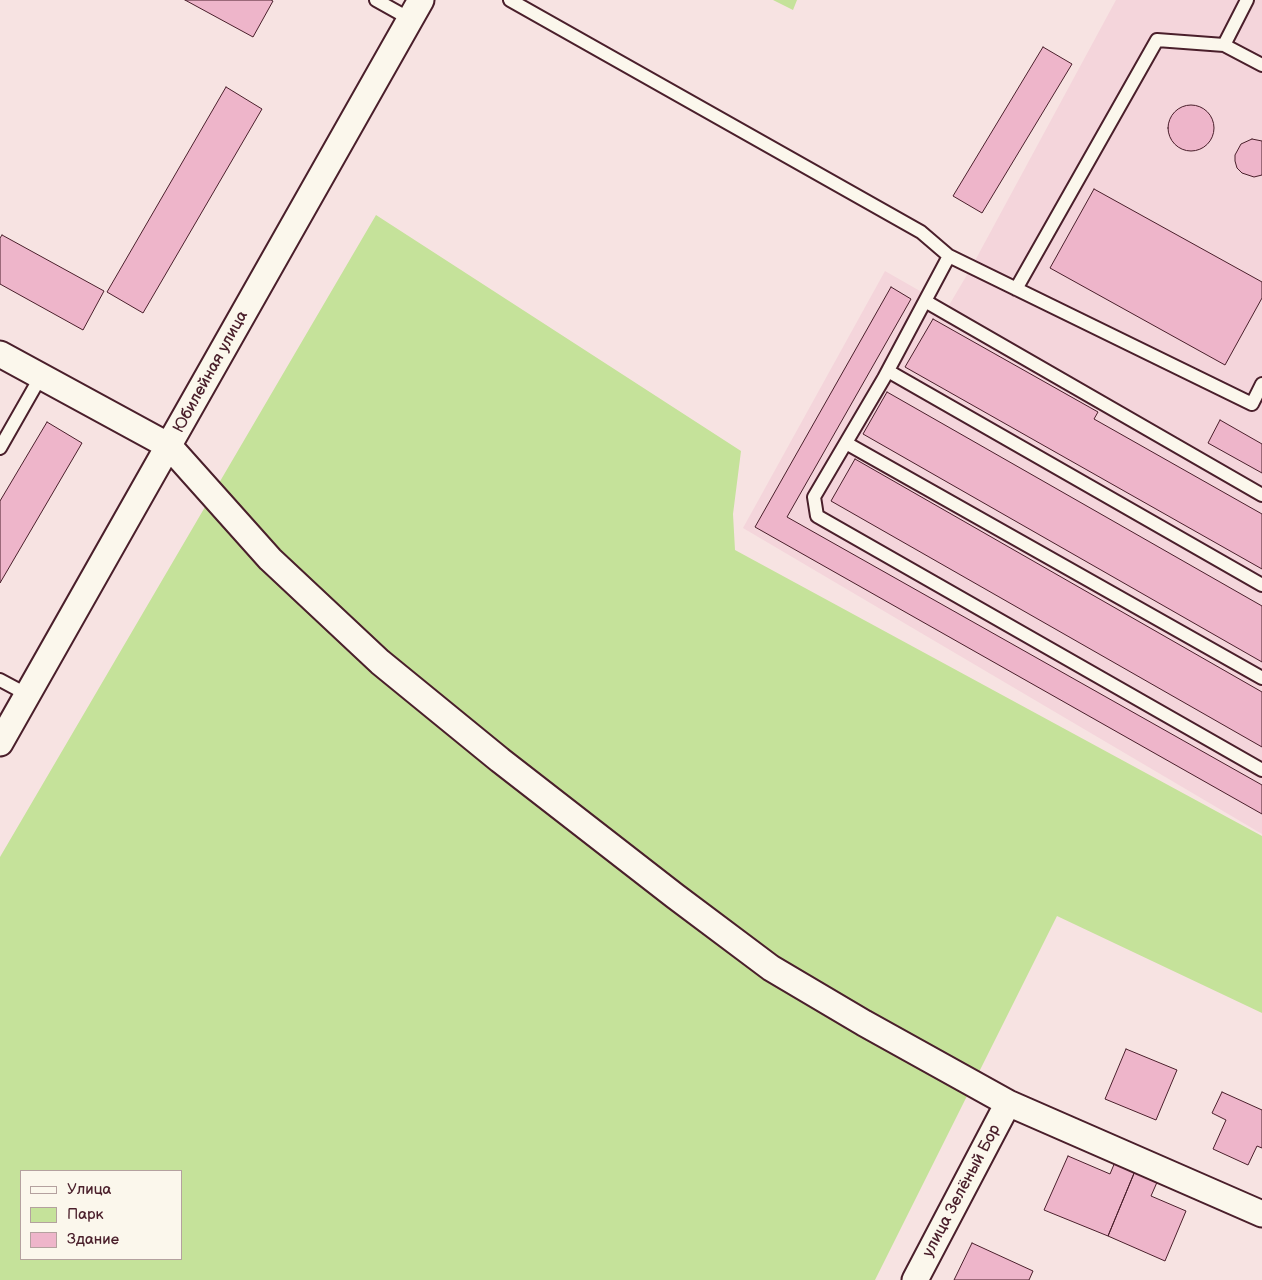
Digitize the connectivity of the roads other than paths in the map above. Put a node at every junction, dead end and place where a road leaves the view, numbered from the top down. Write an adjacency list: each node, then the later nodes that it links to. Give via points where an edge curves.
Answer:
1 (376, 0): 4 (lane)
2 (510, 0): 7 (lane, via 922,232)
3 (1247, 0): 5 (lane)
4 (415, 9): 15 (street, Юбилейная улица)
5 (1224, 45): 6 (lane); 8 (lane, via 1156,40)
6 (1262, 65)
7 (949, 256): 8 (lane); 9 (lane)
8 (1016, 288): 13 (lane, via 1252,404)
9 (925, 301): 11 (lane); 17 (lane)
10 (0, 354): 12 (street)
11 (888, 371): 14 (lane); 18 (lane)
12 (41, 376): 15 (street); 16 (lane)
13 (1262, 384)
14 (846, 443): 19 (lane); 23 (lane, via 814,497 818,516)
15 (169, 446): 21 (street, Юбилейная улица); 24 (street, via 270,559 380,662 500,760 771,968)
16 (0, 448)
17 (1262, 495)
18 (1262, 585)
19 (1262, 678)
20 (0, 680): 21 (lane)
21 (28, 695): 22 (street, Юбилейная улица)
22 (0, 744)
23 (1262, 770)
24 (1008, 1103): 25 (street); 26 (street, улица Зелёный Бор)
25 (1262, 1214)
26 (915, 1280)

